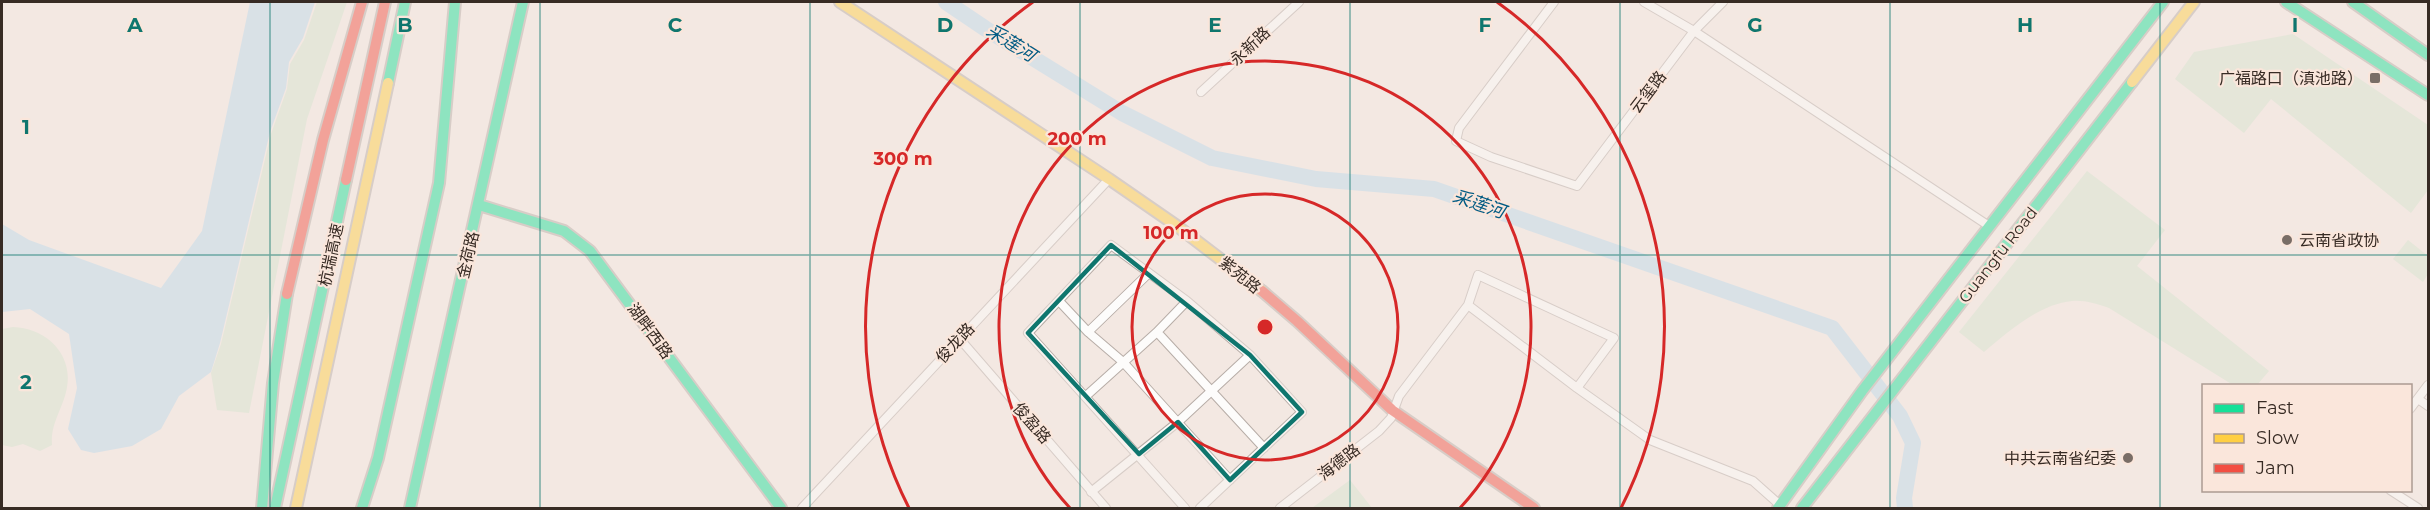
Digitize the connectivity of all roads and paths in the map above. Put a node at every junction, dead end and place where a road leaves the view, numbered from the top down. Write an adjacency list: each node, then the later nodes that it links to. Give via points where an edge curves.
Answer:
1 (362, 2): 46 (main road, via 323,140 287,294 273,383)
2 (385, 2): 47 (main road, 杭瑞高速)
3 (405, 2): 48 (main road, 杭瑞高速)
4 (455, 2): 49 (main road, via 439,183 379,455)
5 (523, 2): 20 (main road, 金荷路)
6 (840, 2): 19 (main road, 紫苑路)
7 (1299, 2): 17 (street, 永新路)
8 (1554, 2): 15 (street, 云玺路, via 1459,128 1456,141 1491,158 1577,186)
9 (1644, 2): 15 (street)
10 (1723, 2): 15 (street, 云玺路)
11 (2163, 2): 21 (main road, Guangfu Road)
12 (2194, 2): 58 (main road, Guangfu Road)
13 (2286, 2): 18 (main road)
14 (2353, 2): 16 (main road)
15 (1694, 31): 21 (street)
16 (2428, 55)
17 (1202, 92)
18 (2428, 95)
19 (1109, 179): 28 (street, 俊龙路); 38 (main road, 紫苑路, via 1236,271 1297,321)
20 (479, 205): 50 (main road, 金荷路); 51 (main road, 湖畔西路, via 564,231 590,251)
21 (1989, 226): 45 (main road, Guangfu Road, via 1862,391)
22 (1149, 273): 23 (street, via 1111,245); 24 (street); 26 (street)
23 (1059, 301): 26 (street); 34 (street, via 1028,333)
24 (1187, 301): 27 (street); 29 (street)
25 (1468, 305): 32 (street); 32 (street, 海德路, via 1478,275 1614,338); 38 (street, 海德路, via 1399,396)
26 (1088, 332): 30 (street)
27 (1157, 332): 30 (street); 33 (street)
28 (959, 338): 43 (street, 俊盈路); 52 (street, 俊龙路)
29 (1250, 355): 33 (street); 40 (street, via 1302,412)
30 (1124, 362): 34 (street); 39 (street)
31 (2428, 385): 35 (street)
32 (1577, 388): 45 (street, via 1650,440 1753,481)
33 (1213, 391): 39 (street); 40 (street)
34 (1086, 396): 41 (street)
35 (2418, 399): 36 (street); 37 (street)
36 (2412, 406)
37 (2428, 406)
38 (1392, 411): 56 (street, 海德路, via 1379,431); 57 (main road, 紫苑路)
39 (1178, 422): 41 (street); 42 (street)
40 (1264, 448): 42 (street)
41 (1139, 454): 43 (street); 54 (street)
42 (1230, 480): 55 (street)
43 (1091, 492): 53 (street, 俊盈路)
44 (2393, 492): 59 (street)
45 (1781, 507)
46 (262, 508)
47 (275, 508)
48 (296, 508)
49 (362, 508)
50 (410, 508)
51 (781, 508)
52 (802, 508)
53 (1106, 508)
54 (1185, 508)
55 (1200, 508)
56 (1280, 508)
57 (1534, 508)
58 (1802, 508)
59 (2418, 508)

